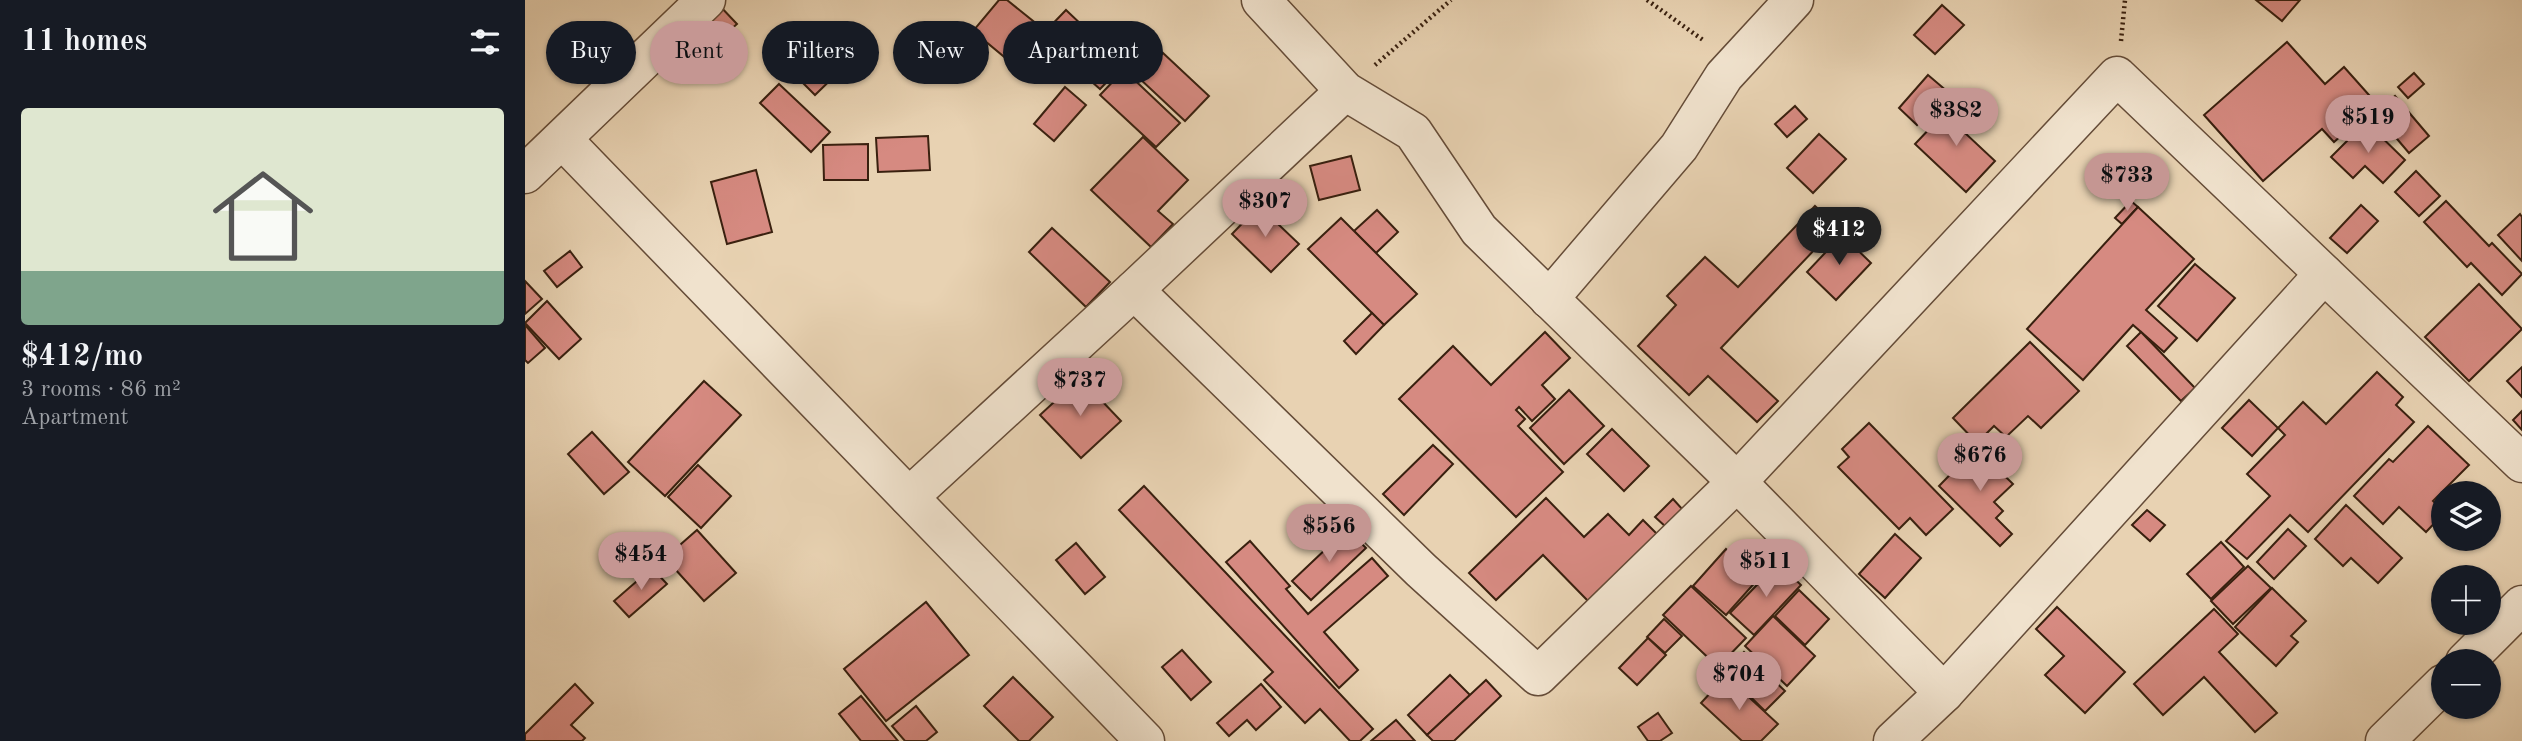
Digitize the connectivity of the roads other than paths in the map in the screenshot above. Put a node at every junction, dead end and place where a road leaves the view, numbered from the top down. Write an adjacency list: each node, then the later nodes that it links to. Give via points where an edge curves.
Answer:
1 (706, 0): 5 (street)
2 (1261, 0): 4 (street)
3 (1794, 0): 9 (street, via 1724,76 1679,147)
4 (1345, 91): 8 (street); 9 (street, via 1413,132 1479,229)
5 (563, 140): 6 (street); 12 (street)
6 (525, 174)
7 (2323, 274): 10 (street); 11 (street, via 2117,76); 15 (street)
8 (1134, 290): 11 (street, via 1421,570 1538,676); 12 (street)
9 (1549, 299): 11 (street)
10 (2522, 463)
11 (1737, 482): 15 (street)
12 (909, 497): 17 (street)
13 (2522, 606): 14 (street)
14 (2478, 649)
15 (1944, 692): 18 (street)
16 (2431, 696): 19 (street)
17 (1145, 741)
18 (1893, 741)
19 (2385, 741)

